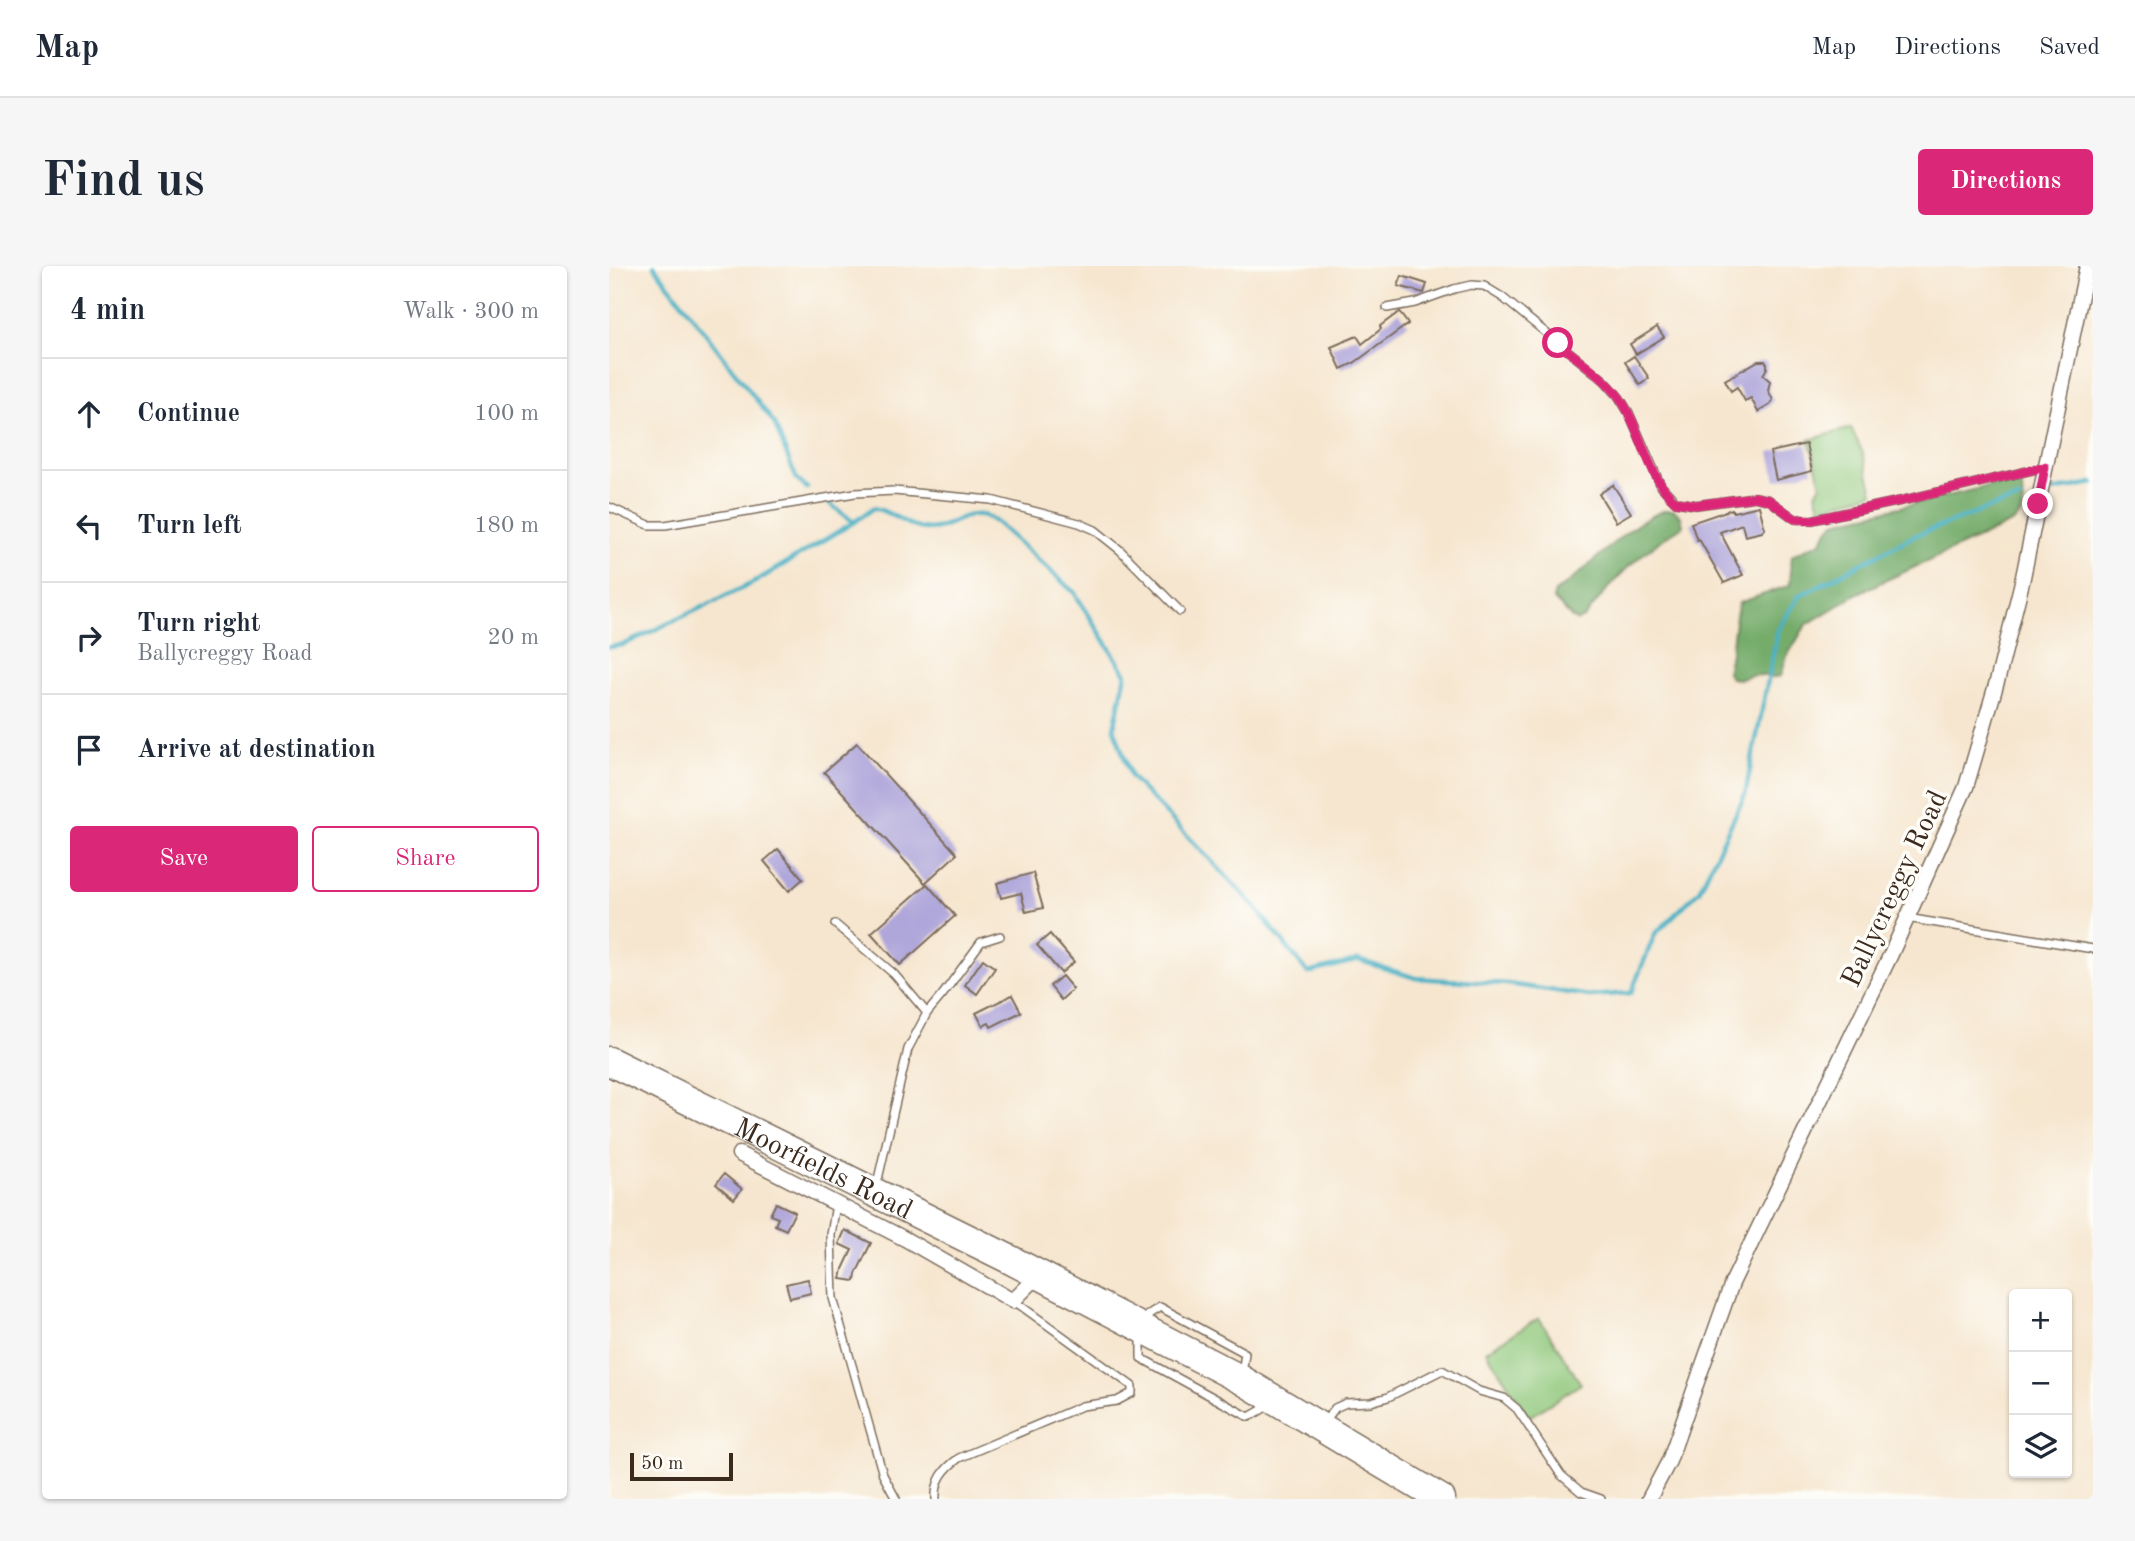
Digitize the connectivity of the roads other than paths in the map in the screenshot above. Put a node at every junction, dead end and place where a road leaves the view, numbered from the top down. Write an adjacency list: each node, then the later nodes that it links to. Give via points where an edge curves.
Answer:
1 (2087, 266): 3 (street, Ballycreggy Road)
2 (1387, 308): 3 (lane, via 1471,285 1484,286 1502,297 1619,397 1661,486 1676,502 1696,505 1755,497 1769,500 1795,519 1812,520)
3 (2045, 467): 6 (street, Ballycreggy Road, via 2022,582 1978,749 1966,787)
4 (609, 507): 5 (lane, via 649,525 665,525 855,493 894,491 991,500 1095,530)
5 (1180, 611)
6 (1907, 918): 9 (lane); 24 (street, Ballycreggy Road, via 1732,1283 1669,1461)
7 (835, 924): 10 (lane, via 894,974)
8 (1000, 936): 10 (lane, via 981,942)
9 (2093, 949)
10 (927, 1013): 13 (lane, via 908,1049)
11 (609, 1061): 13 (highway, Moorfields Road)
12 (739, 1154): 14 (street, Moorfields Road)
13 (875, 1192): 15 (highway, Moorfields Road)
14 (836, 1204): 16 (street, Moorfields Road); 20 (lane, via 831,1235 833,1298 883,1475)
15 (1039, 1275): 16 (street); 17 (highway, Moorfields Road)
16 (1013, 1301): 21 (lane, via 1132,1386 1132,1393 1117,1401 1082,1406 959,1458 939,1478)
17 (1141, 1328): 18 (highway, Moorfields Road); 18 (lane, via 1141,1358 1249,1417)
18 (1276, 1401): 19 (highway, Moorfields Road)
19 (1322, 1426): 22 (highway, Moorfields Road); 23 (lane, via 1335,1408 1388,1397 1442,1370 1479,1391 1504,1398 1517,1409 1561,1475 1581,1492)
20 (896, 1499)
21 (936, 1499)
22 (1441, 1499)
23 (1601, 1499)
24 (1649, 1499)

